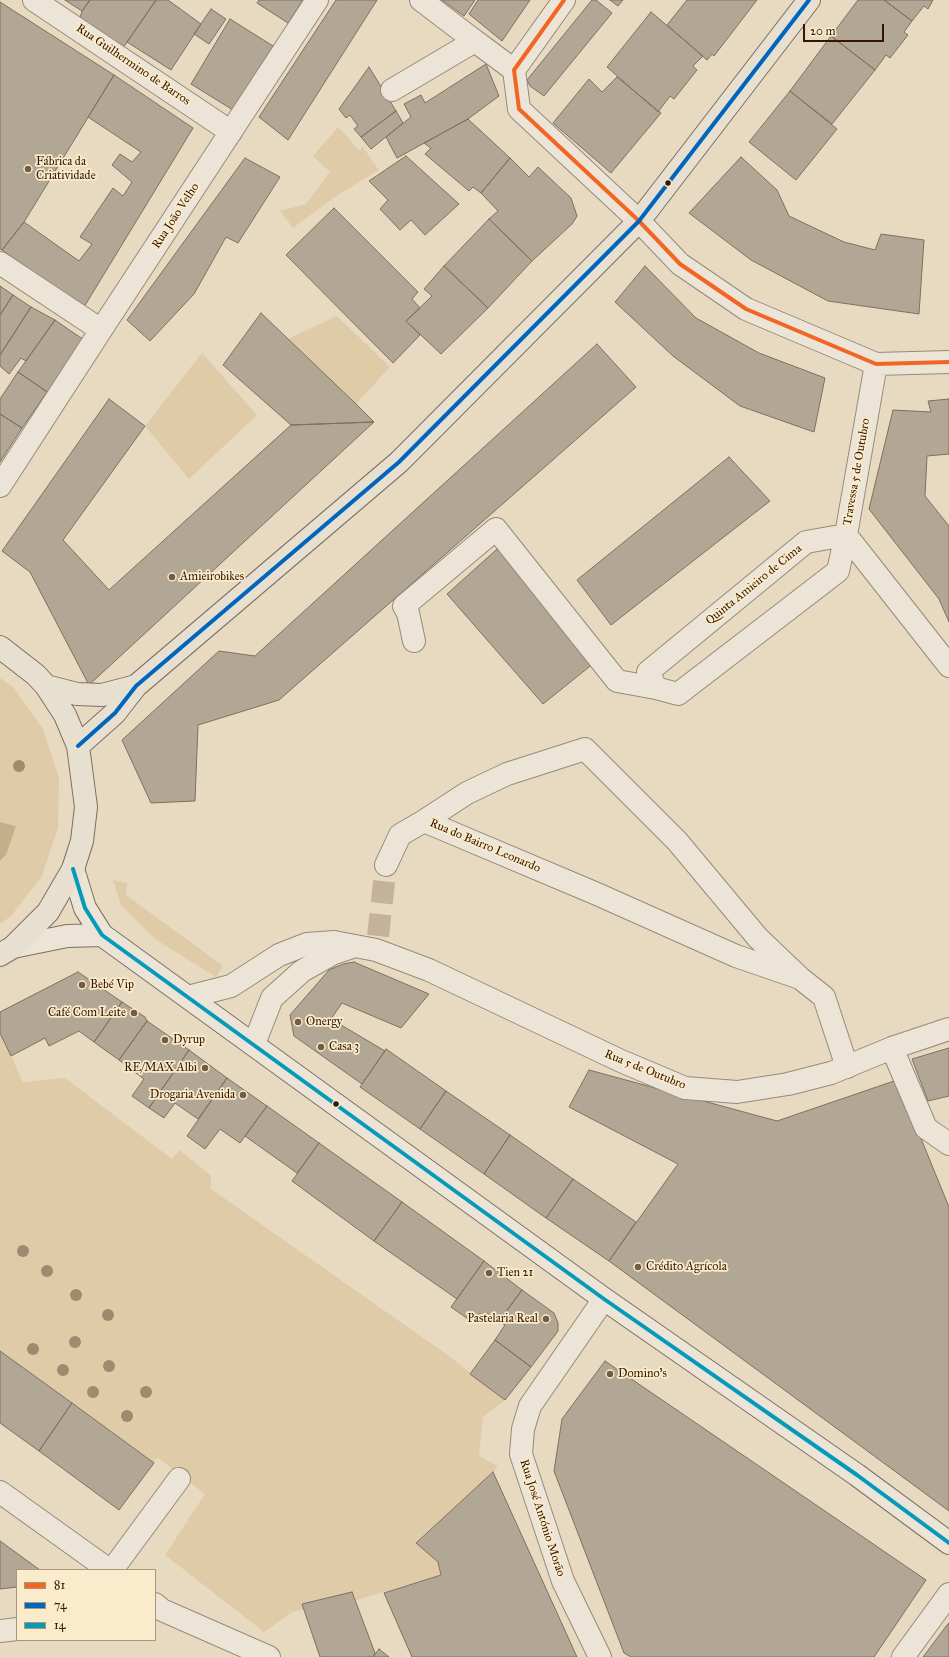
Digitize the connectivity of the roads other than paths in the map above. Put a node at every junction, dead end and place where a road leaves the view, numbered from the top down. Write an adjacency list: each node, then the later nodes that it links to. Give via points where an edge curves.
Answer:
1 (34, 0): 9 (street, Rua Guilhermino de Barros)
2 (317, 0): 9 (street, Rua João Velho)
3 (421, 0): 6 (street)
4 (564, 0): 7 (street)
5 (809, 0): 10 (main road)
6 (475, 41): 7 (street); 8 (street)
7 (514, 70): 10 (street, via 519,109)
8 (392, 90)
9 (231, 132): 12 (street, Rua João Velho)
10 (639, 221): 14 (street, via 680,264 746,309); 21 (main road, via 399,462)
11 (0, 263): 12 (street)
12 (101, 330): 15 (street, Rua João Velho)
13 (949, 362): 14 (street)
14 (876, 364): 16 (street, Travessa 5 de Outubro)
15 (0, 486)
16 (846, 535): 19 (street, Travessa 5 de Outubro); 22 (street, via 838,571 678,694); 22 (street, Quinta Amieiro de Cima, via 806,542 648,672)
17 (414, 641): 22 (street, via 404,606 496,530 617,682)
18 (0, 647): 20 (main road)
19 (949, 666)
20 (46, 686): 21 (main road, via 77,694 102,695); 23 (main road, via 65,715)
21 (136, 686): 23 (main road, via 114,713)
22 (656, 688)
23 (78, 746): 26 (main road, via 86,807 82,842)
24 (424, 821): 25 (street, via 400,835); 30 (street, Rua do Bairro Leonardo, via 736,956); 30 (street, Rua do Bairro Leonardo, via 467,793 507,774 585,749 677,841 758,938)
25 (386, 865)
26 (73, 869): 27 (street, via 85,908); 29 (main road, via 48,912)
27 (102, 936): 29 (street, via 67,936); 31 (street)
28 (353, 946): 31 (street, Rua 5 de Outubro, via 334,942 307,944 279,955 231,986); 32 (street, via 334,953 302,971 272,998); 37 (street, Rua 5 de Outubro, via 377,943 621,1061 684,1088 737,1092 788,1084 831,1074)
29 (7, 951)
30 (800, 978): 37 (street, via 824,997)
31 (188, 997): 33 (street)
32 (268, 1005): 33 (street, via 242,1028); 35 (street)
33 (232, 1028): 35 (street)
34 (949, 1029): 36 (street, Rua 5 de Outubro)
35 (254, 1044): 39 (street)
36 (892, 1048): 37 (street, Rua 5 de Outubro); 38 (street, via 926,1128)
37 (847, 1067)
38 (949, 1144)
39 (604, 1298): 42 (street, via 857,1475); 50 (street, Rua José António Morão, via 530,1406 523,1429 521,1454 563,1581)
40 (179, 1479): 44 (street)
41 (0, 1492): 43 (street)
42 (949, 1543)
43 (109, 1569)
44 (111, 1569)
45 (949, 1594): 51 (street)
46 (157, 1608): 49 (street)
47 (16, 1629): 48 (street)
48 (0, 1631)
49 (269, 1657)
50 (600, 1657)
51 (903, 1657)

